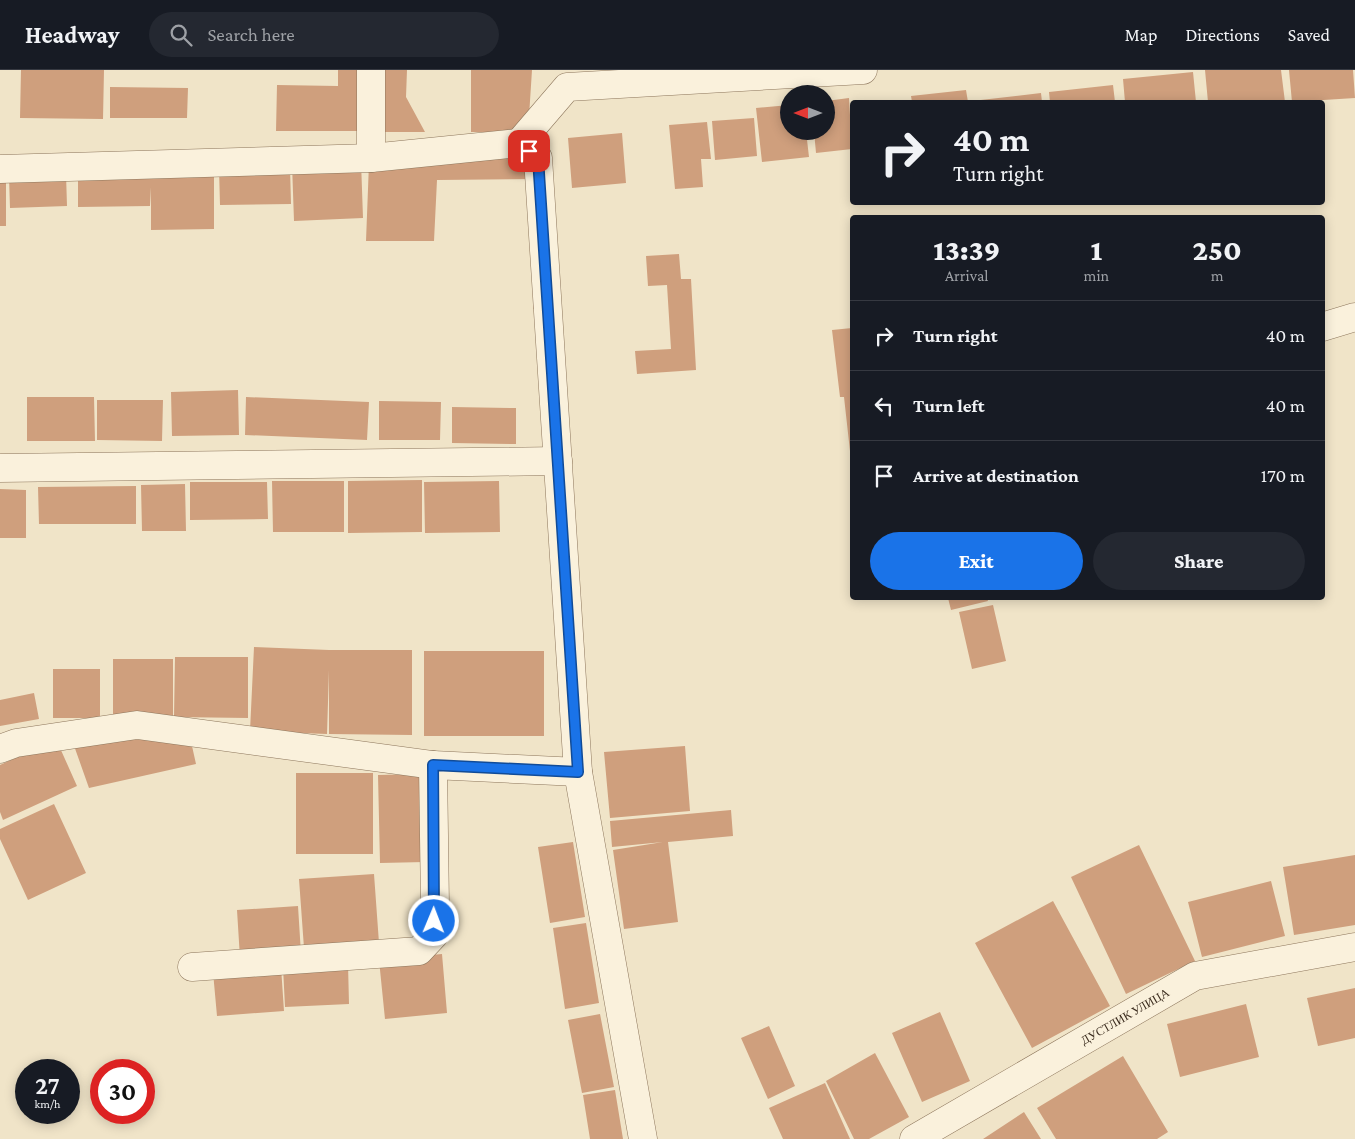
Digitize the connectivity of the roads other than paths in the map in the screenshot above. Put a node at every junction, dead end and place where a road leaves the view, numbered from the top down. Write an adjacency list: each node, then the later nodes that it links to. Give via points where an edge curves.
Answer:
1 (371, 70): 4 (street)
2 (862, 70): 3 (street, via 568,87)
3 (519, 143): 4 (street); 8 (street, via 538,158)
4 (371, 158): 5 (street)
5 (0, 169)
6 (1355, 317): 7 (street)
7 (1325, 326)
8 (558, 461): 9 (street); 12 (street)
9 (0, 468)
10 (0, 749): 11 (street, via 16,743 136,725)
11 (433, 765): 12 (street); 14 (street, via 434,935 419,951)
12 (578, 772): 15 (street)
13 (1355, 947): 16 (street, ДУСТЛИК УЛИЦА, via 1196,976)
14 (192, 967)
15 (643, 1139)
16 (914, 1139)

